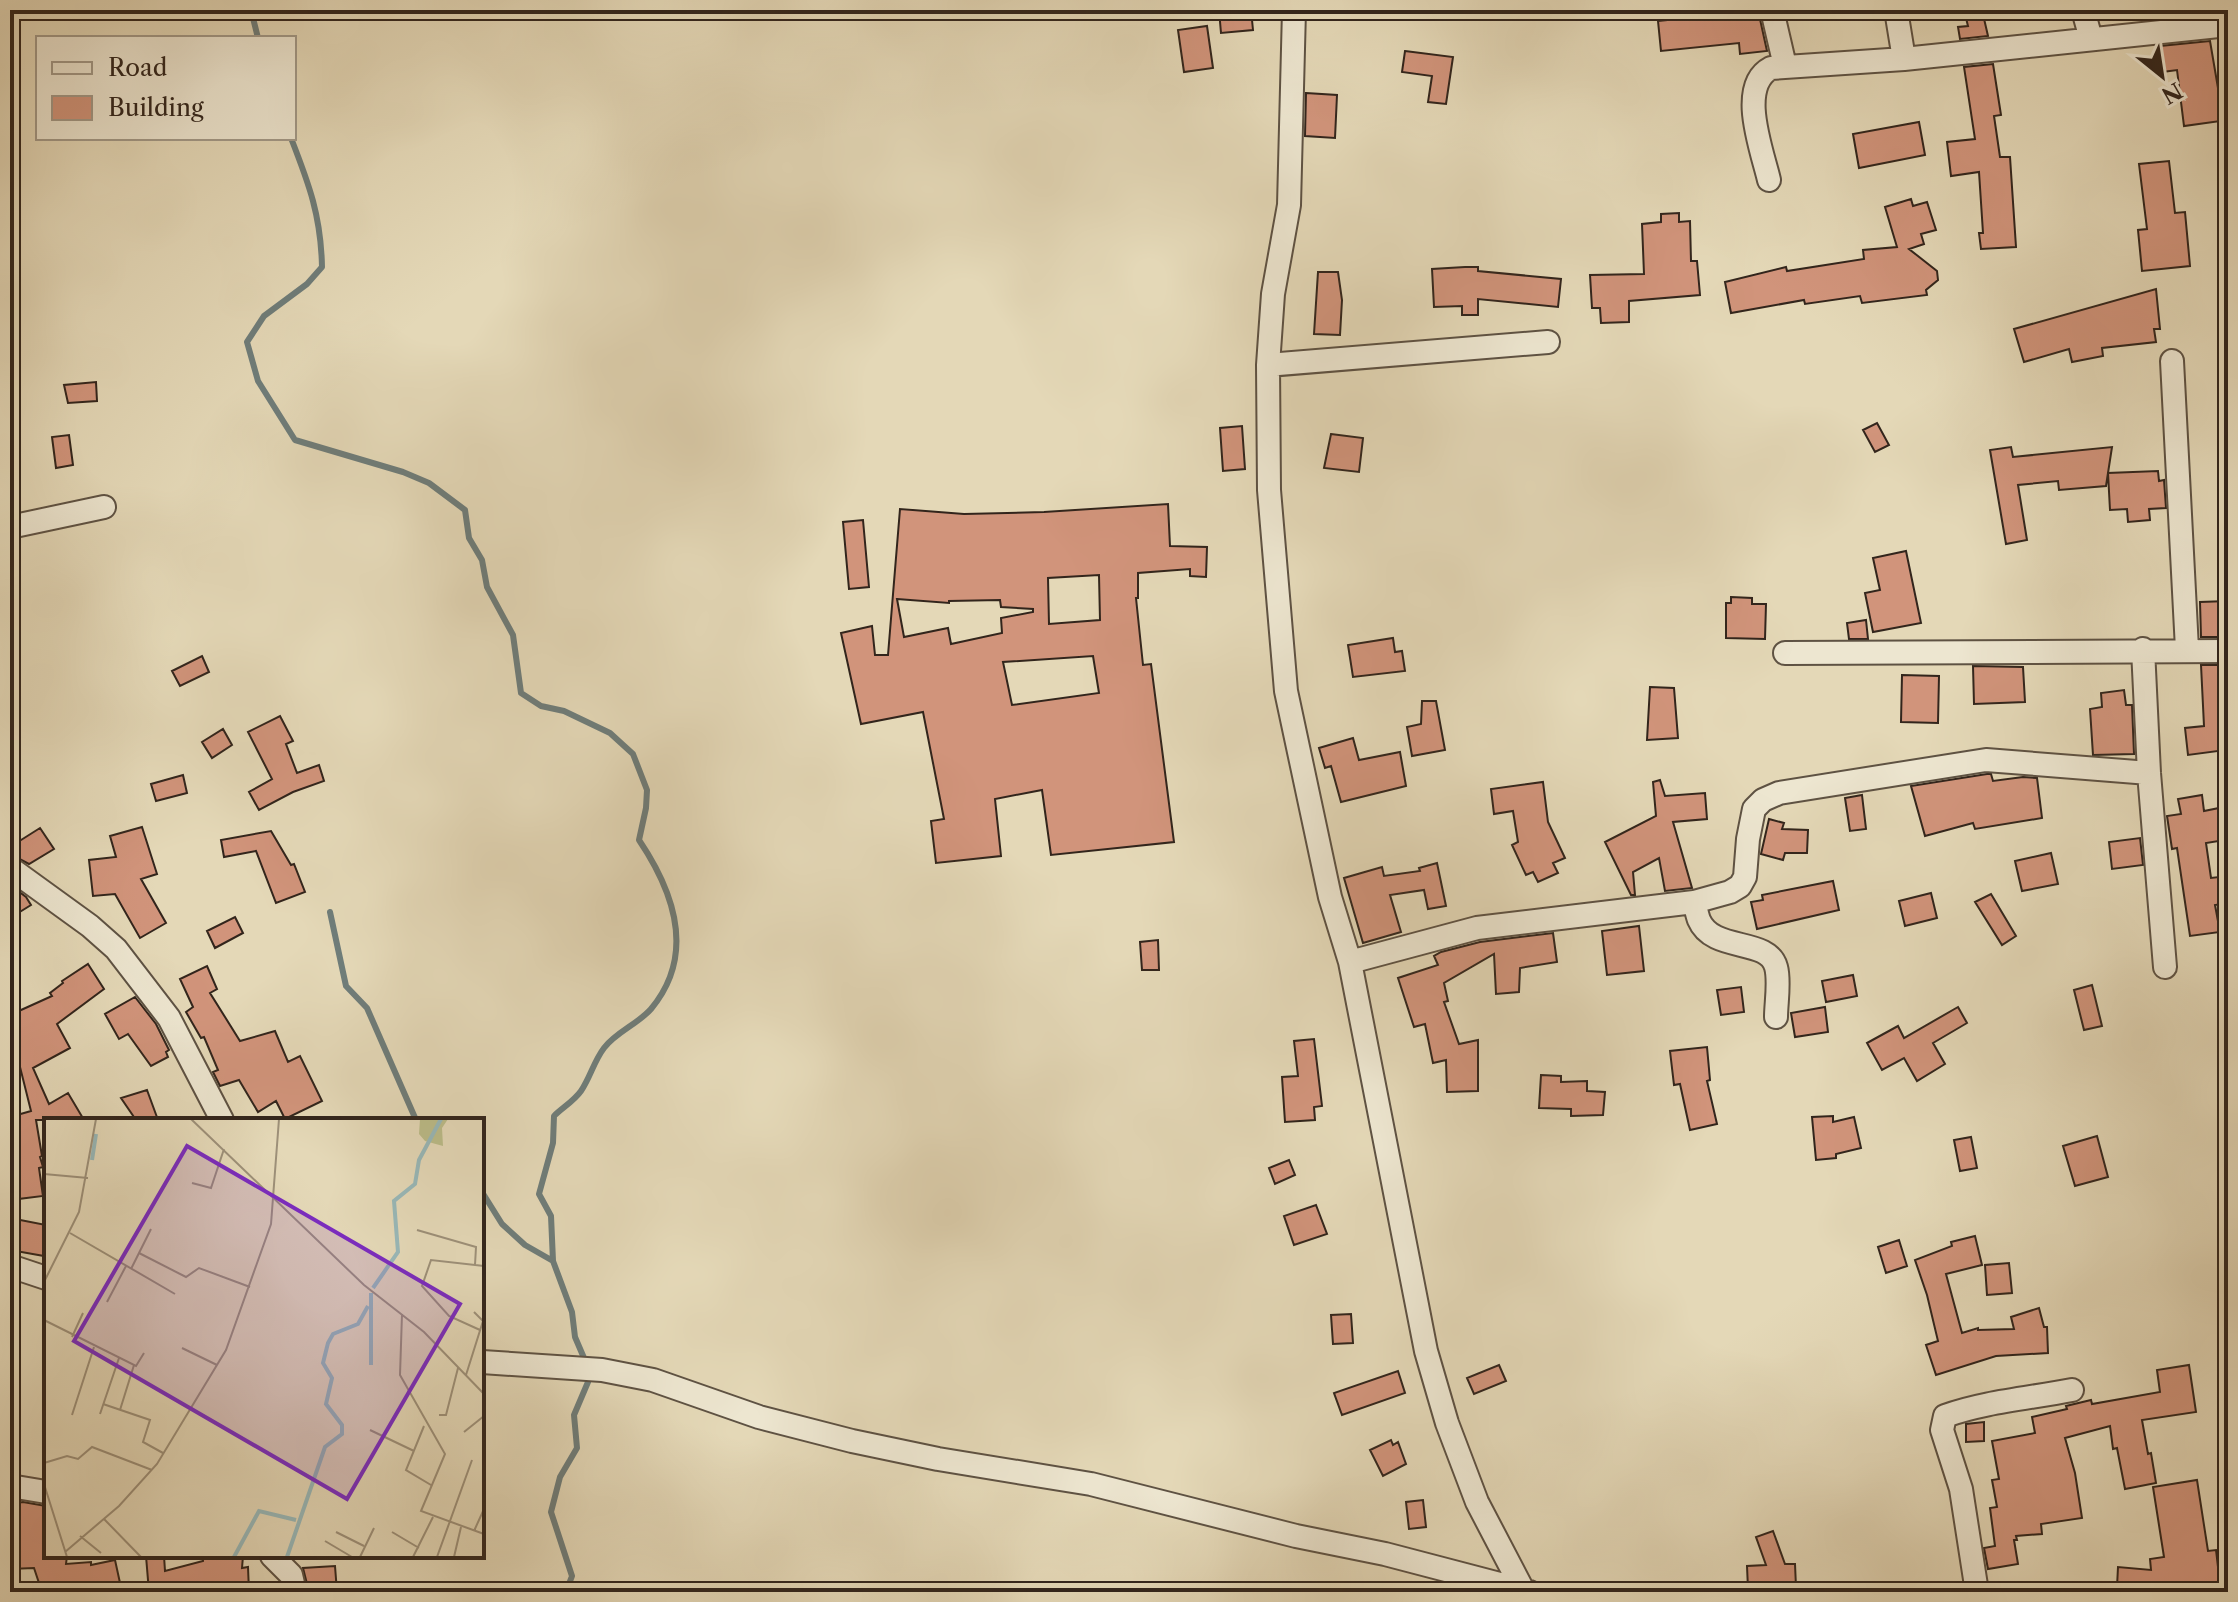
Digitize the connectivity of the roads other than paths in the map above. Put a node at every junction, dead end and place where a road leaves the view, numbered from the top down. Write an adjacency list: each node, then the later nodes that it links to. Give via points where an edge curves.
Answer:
1 (1294, 10): 12 (street, via 1289,205 1273,294)
2 (1772, 10): 8 (street)
3 (1896, 10): 7 (street)
4 (2083, 10): 6 (street)
5 (2228, 25): 6 (street)
6 (2091, 39): 7 (street)
7 (1904, 59): 8 (street)
8 (1785, 66): 9 (street, via 1766,70 1755,88 1753,108)
9 (1769, 180)
10 (1548, 342): 12 (street)
11 (2172, 361): 16 (street)
12 (1268, 365): 22 (street, via 1269,490 1286,691 1330,897)
13 (104, 507): 14 (street)
14 (10, 527)
15 (2143, 649): 16 (street); 18 (street); 19 (street)
16 (2187, 649): 17 (street)
17 (2228, 651)
18 (1785, 653)
19 (2149, 773): 21 (street, via 1986,760 1779,793 1754,809 1740,886); 23 (street)
20 (10, 868): 25 (street, via 116,949 169,1018)
21 (1694, 902): 22 (street, via 1477,928); 24 (street, via 1699,922 1709,933 1767,954 1776,966)
22 (1350, 962): 33 (street, via 1426,1351 1477,1502)
23 (2165, 967)
24 (1776, 1017)
25 (221, 1118)
26 (10, 1266): 27 (street)
27 (44, 1277)
28 (484, 1362): 33 (street, via 602,1370 653,1380 759,1417 852,1441 1091,1484)
29 (2072, 1390): 35 (street, via 1945,1416 1942,1430 1961,1489)
30 (10, 1486): 31 (street)
31 (44, 1492)
32 (274, 1558): 34 (street, via 291,1575)
33 (1526, 1591)
34 (295, 1592)
35 (1977, 1592)

